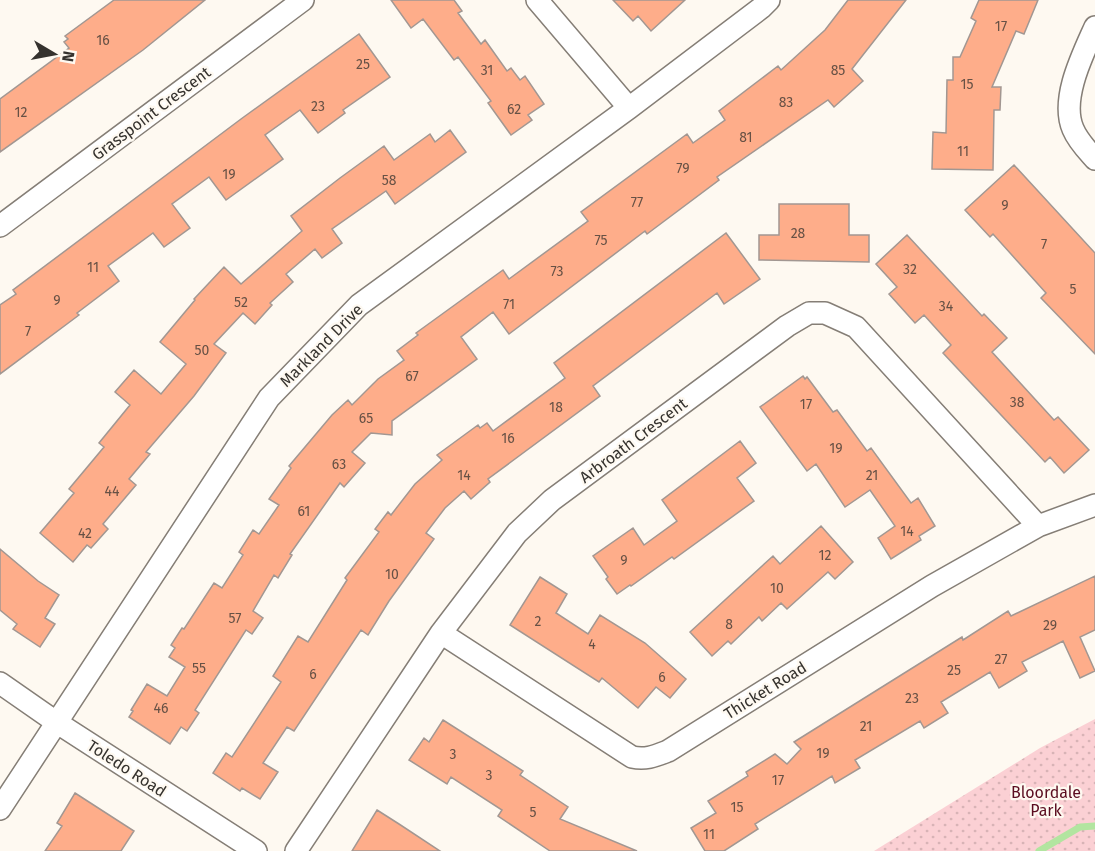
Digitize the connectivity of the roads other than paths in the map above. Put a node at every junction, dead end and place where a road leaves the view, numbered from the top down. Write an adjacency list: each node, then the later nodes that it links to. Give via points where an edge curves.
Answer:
1 (303, 0): 7 (street, Grasspoint Crescent)
2 (537, 0): 5 (street)
3 (769, 0): 5 (street, Markland Drive)
4 (1095, 27): 6 (street, via 1079,63 1068,110 1072,128)
5 (629, 108): 12 (street, Markland Drive, via 359,305 269,398)
6 (1095, 159)
7 (0, 226)
8 (1095, 505): 9 (street, Thicket Road)
9 (1038, 526): 10 (street, Thicket Road, via 932,586 652,758 632,757); 10 (street, Arbroath Crescent, via 856,327 825,313 808,313 552,500 517,533)
10 (441, 633): 15 (street, Arbroath Crescent)
11 (0, 683): 12 (street, Toledo Road)
12 (56, 722): 13 (street, Markland Drive); 14 (street, Toledo Road)
13 (0, 809)
14 (256, 851)
15 (296, 851)

